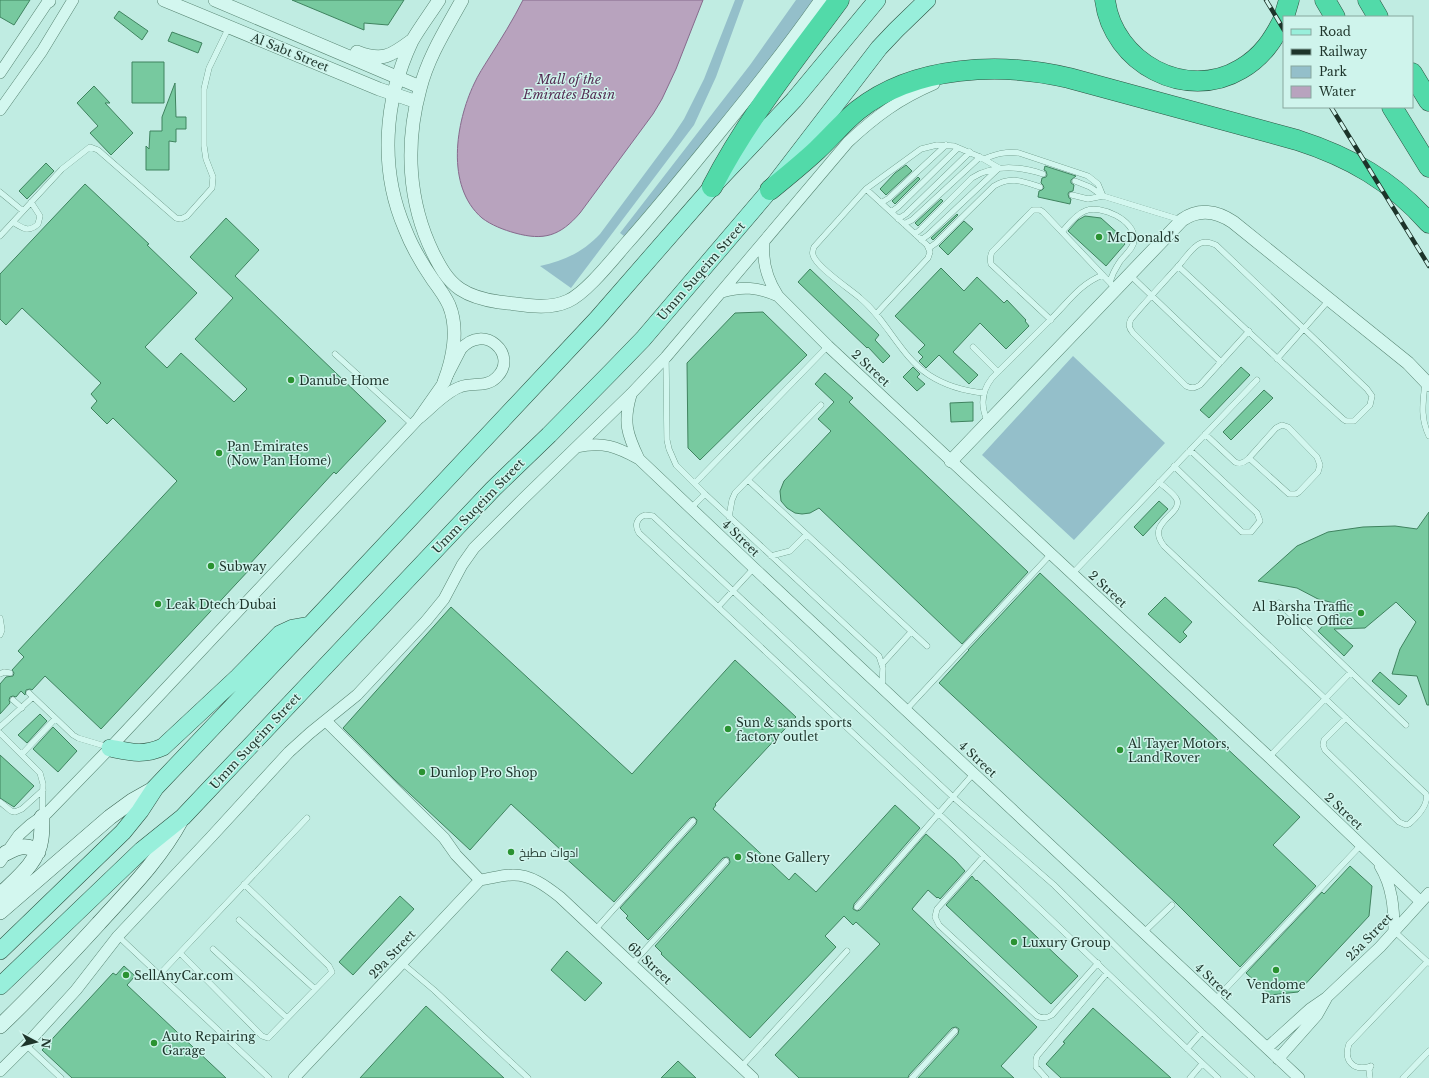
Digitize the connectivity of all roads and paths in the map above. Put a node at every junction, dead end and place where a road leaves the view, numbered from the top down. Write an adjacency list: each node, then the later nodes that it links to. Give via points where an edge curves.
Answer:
1 (49, 0): 23 (street)
2 (73, 0): 31 (street, via 31,68)
3 (164, 0): 19 (street, Al Sabt Street)
4 (215, 0): 21 (street, Al Sabt Street)
5 (438, 0): 20 (street)
6 (462, 0): 26 (street, via 437,45)
7 (821, 0): 29 (street, via 778,59 665,199 581,293 559,305 543,307 488,300 468,294 445,274 423,229 414,191 410,151)
8 (839, 0): 40 (highway, via 751,120)
9 (877, 0): 40 (main road, via 794,100)
10 (927, 0): 43 (main road, Umm Suqeim Street, via 879,48)
11 (1104, 0): 18 (highway, via 1111,24 1119,39 1143,64 1174,78 1191,80 1225,76 1255,60 1277,34)
12 (1289, 0): 15 (highway)
13 (1325, 0): 16 (highway)
14 (1368, 0): 17 (highway)
15 (1285, 16)
16 (1334, 16)
17 (1377, 16)
18 (1283, 20)
19 (229, 27): 27 (street, Al Sabt Street); 47 (lane, via 209,68 204,90 204,146 213,177 212,188 187,216 176,218 98,150 90,147 62,169)
20 (413, 40): 21 (street, via 395,53 379,58 343,47); 25 (street)
21 (324, 47): 25 (street, Al Sabt Street)
22 (968, 70): 43 (highway, via 912,82 874,100 859,110); 54 (highway, via 1014,69 1051,74 1297,140 1350,160 1375,175 1398,192); 60 (street, via 922,89 880,113 834,158)
23 (0, 73)
24 (1413, 75): 28 (highway)
25 (398, 78): 26 (street, Al Sabt Street); 27 (street)
26 (420, 87): 29 (street)
27 (393, 94): 29 (street, Al Sabt Street); 82 (street, via 387,143 394,195 412,245 445,296 452,315 453,349)
28 (1429, 101)
29 (417, 102)
30 (1393, 108): 36 (highway)
31 (0, 110)
32 (946, 145): 33 (lane); 42 (lane, via 921,149); 48 (lane)
33 (958, 148): 34 (lane); 50 (lane)
34 (970, 152): 35 (lane); 51 (lane)
35 (982, 158): 37 (lane); 46 (lane, via 1001,153 1019,153 1088,176 1098,184); 55 (lane, via 912,220)
36 (1429, 167)
37 (999, 168): 38 (lane, via 1025,169); 57 (lane, via 972,178); 59 (lane)
38 (1043, 174)
39 (1075, 181): 46 (lane)
40 (712, 187): 112 (main road, via 597,319)
41 (1040, 187): 61 (lane, via 1013,180 994,186)
42 (866, 189): 48 (lane); 70 (lane, via 814,247 812,254 826,270 860,297)
43 (770, 190): 141 (main road, Umm Suqeim Street, via 612,372 493,489)
44 (0, 192): 49 (lane)
45 (1072, 195): 46 (lane, via 1088,199)
46 (1103, 196): 52 (lane)
47 (31, 202): 49 (lane); 53 (lane, via 40,216 38,224 26,229)
48 (882, 203): 50 (lane)
49 (23, 211): 53 (lane)
50 (891, 212): 51 (lane)
51 (898, 219): 55 (lane)
52 (1182, 220): 64 (street); 69 (street, via 1195,213 1205,212 1225,216)
53 (13, 222): 58 (lane)
54 (1429, 223)
55 (904, 224): 57 (lane)
56 (1062, 232): 63 (lane); 65 (lane, via 1082,212 1091,209 1124,219 1132,229 1134,240 1118,264); 71 (lane, via 1043,212 1033,210 992,252 990,258 991,264)
57 (915, 234): 59 (lane)
58 (0, 236)
59 (921, 240): 61 (lane)
60 (764, 243): 66 (street); 67 (street, 2 Street, via 766,270)
61 (929, 248): 70 (lane, via 928,258)
62 (1178, 266): 68 (lane); 72 (lane, via 1197,245 1216,245); 73 (lane)
63 (1103, 274): 65 (lane); 71 (lane, via 1080,288)
64 (1130, 275): 65 (street); 68 (lane)
65 (1113, 286): 88 (street)
66 (722, 292): 67 (street, 2 Street, via 750,288); 77 (street)
67 (778, 296): 74 (street, 2 Street)
68 (1152, 296): 79 (lane); 79 (lane, via 1130,319 1130,330 1186,386 1197,387)
69 (1329, 300): 72 (lane); 83 (street, via 1408,363)
70 (876, 314): 84 (lane, via 905,353 928,374 954,388)
71 (1051, 320): 80 (lane)
72 (1304, 329): 78 (lane); 78 (lane, via 1372,396 1370,405 1358,419 1346,421)
73 (1249, 331): 78 (lane); 79 (lane)
74 (828, 346): 95 (street, 2 Street); 99 (lane)
75 (973, 347): 80 (lane)
76 (335, 354): 87 (lane)
77 (666, 357): 85 (street); 99 (lane, via 666,431 669,449 676,465)
78 (1277, 359)
79 (1220, 362)
80 (998, 372): 84 (lane, via 987,384)
81 (1257, 380): 89 (lane)
82 (444, 382): 87 (street); 87 (street, via 461,348 470,341 487,339 500,349 504,360 503,366 494,380 459,387)
83 (1427, 383): 90 (lane, via 1422,408)
84 (984, 393): 88 (lane, via 983,408)
85 (631, 394): 91 (street); 94 (street, 4 Street, via 627,430)
86 (821, 405): 97 (lane)
87 (416, 422): 131 (street)
88 (988, 422): 95 (street)
89 (1206, 434): 92 (lane); 93 (lane, via 1238,464)
90 (1429, 436)
91 (577, 447): 94 (street, 4 Street, via 589,444 611,446); 127 (street, via 474,548 436,610 368,684)
92 (1190, 450): 96 (lane); 96 (lane, via 1257,513 1260,521 1251,532 1242,532)
93 (1249, 458): 93 (lane, via 1286,493 1293,495 1299,492 1320,469 1317,457 1288,427 1282,425 1276,428)
94 (639, 459): 101 (street, 4 Street)
95 (951, 461): 104 (street, 2 Street)
96 (1174, 466): 98 (lane)
97 (748, 480): 102 (lane, via 734,496); 103 (lane)
98 (1159, 482): 107 (lane); 121 (lane, via 1178,503 1159,529 1161,543)
99 (695, 483): 100 (lane)
100 (705, 494): 101 (lane); 102 (lane)
101 (692, 508): 106 (street, 4 Street)
102 (729, 517): 105 (lane)
103 (806, 535): 105 (lane, via 790,551); 113 (lane)
104 (1051, 554): 107 (street, 2 Street); 124 (lane)
105 (771, 556): 116 (lane, via 879,656)
106 (754, 568): 108 (lane); 120 (street, 4 Street)
107 (1072, 574): 133 (street, 2 Street)
108 (732, 592): 110 (lane); 110 (lane, via 653,516 646,515 639,519 636,526 639,533); 137 (lane)
109 (1279, 603): 117 (lane)
110 (718, 607): 139 (lane)
111 (0, 618): 114 (lane)
112 (310, 625): 131 (main road, via 292,628 280,634 163,747 144,753); 135 (main road)
113 (911, 632): 115 (lane); 116 (lane)
114 (0, 635)
115 (927, 646)
116 (883, 663): 120 (lane)
117 (1351, 672): 121 (lane); 128 (lane)
118 (10, 673): 119 (lane)
119 (0, 674)
120 (882, 687): 124 (street, 4 Street)
121 (1326, 698): 125 (lane); 133 (lane)
122 (14, 700): 123 (lane)
123 (22, 708): 126 (lane, via 31,695); 129 (lane)
124 (906, 710): 134 (street, 4 Street)
125 (1346, 718): 125 (lane, via 1426,794 1426,806 1409,824 1399,822 1325,750 1324,740)
126 (55, 719): 131 (lane, via 78,738); 132 (lane)
127 (326, 721): 150 (street, via 444,838); 162 (street, via 289,752)
128 (1406, 725)
129 (0, 728)
130 (0, 733): 132 (lane)
131 (110, 748): 140 (street)
132 (22, 754): 136 (lane, via 40,773)
133 (1269, 757): 144 (street, 2 Street)
134 (974, 773): 137 (lane); 161 (street, 4 Street)
135 (154, 788): 157 (main road, via 110,817); 164 (main road, via 136,817 114,842)
136 (43, 790): 138 (lane, via 18,811 11,811); 140 (lane)
137 (953, 797): 139 (lane); 180 (lane, via 1054,885)
138 (0, 802)
139 (938, 814): 146 (lane); 156 (lane)
140 (42, 817): 145 (main road); 147 (street, via 22,831)
141 (183, 818): 173 (main road, Umm Suqeim Street, via 155,838); 178 (main road, via 146,871 50,977)
142 (307, 818): 151 (lane)
143 (693, 821): 159 (lane)
144 (1361, 845): 148 (street, 2 Street); 176 (lane)
145 (38, 852): 147 (main road, via 23,846); 153 (main road, via 29,867)
146 (984, 856): 168 (lane); 168 (lane, via 937,909 934,917 939,925 1041,1018 1052,1015)
147 (3, 857)
148 (1376, 858): 154 (street, 2 Street); 160 (street, via 1390,888)
149 (726, 862): 170 (lane)
150 (480, 880): 159 (street, 6b Street, via 507,875 523,876 533,880 552,890); 167 (street, 29a Street)
151 (244, 884): 166 (lane); 174 (lane, via 329,966 332,972)
152 (1429, 893): 154 (street, 25a Street)
153 (0, 895)
154 (1421, 902): 160 (street, 25a Street)
155 (1172, 905): 161 (lane)
156 (857, 907)
157 (0, 912)
158 (239, 920): 174 (lane)
159 (595, 930): 170 (street, 6b Street)
160 (1394, 931): 169 (lane); 175 (street, 25a Street)
161 (1144, 932): 176 (street, 4 Street)
162 (118, 936): 172 (lane); 181 (street, via 76,990)
163 (213, 949): 177 (lane)
164 (0, 951)
165 (847, 951): 187 (lane)
166 (180, 953): 172 (lane); 177 (lane, via 262,1036 268,1038)
167 (402, 963): 191 (street, 29a Street); 192 (lane)
168 (1098, 963): 171 (lane)
169 (1428, 963): 200 (lane, via 1348,1044 1346,1050 1349,1061 1359,1068 1371,1066)
170 (632, 964): 187 (street, 6b Street)
171 (1107, 973): 183 (lane); 195 (lane, via 1037,1056 1036,1067)
172 (159, 975): 190 (lane)
173 (0, 986)
174 (315, 989): 177 (lane)
175 (1326, 998): 182 (street, 25a Street); 185 (street, 25a Street, via 1317,1015)
176 (1215, 1000): 182 (street, 4 Street)
177 (287, 1018)
178 (0, 1026)
179 (955, 1031): 194 (lane)
180 (1202, 1032): 183 (lane); 198 (lane)
181 (26, 1045): 188 (street); 189 (lane)
182 (1267, 1048): 185 (street, 4 Street)
183 (1186, 1049): 186 (lane)
184 (1429, 1051): 201 (lane)
185 (1278, 1059): 199 (street, 4 Street)
186 (1202, 1064): 196 (lane); 197 (lane)
187 (741, 1067): 193 (street, 6b Street)
188 (0, 1071)
189 (61, 1078)
190 (269, 1078)
191 (294, 1078)
192 (528, 1078)
193 (754, 1078)
194 (912, 1078)
195 (1046, 1078)
196 (1190, 1078)
197 (1218, 1078)
198 (1252, 1078)
199 (1299, 1078)
200 (1370, 1078)
201 (1403, 1078)

